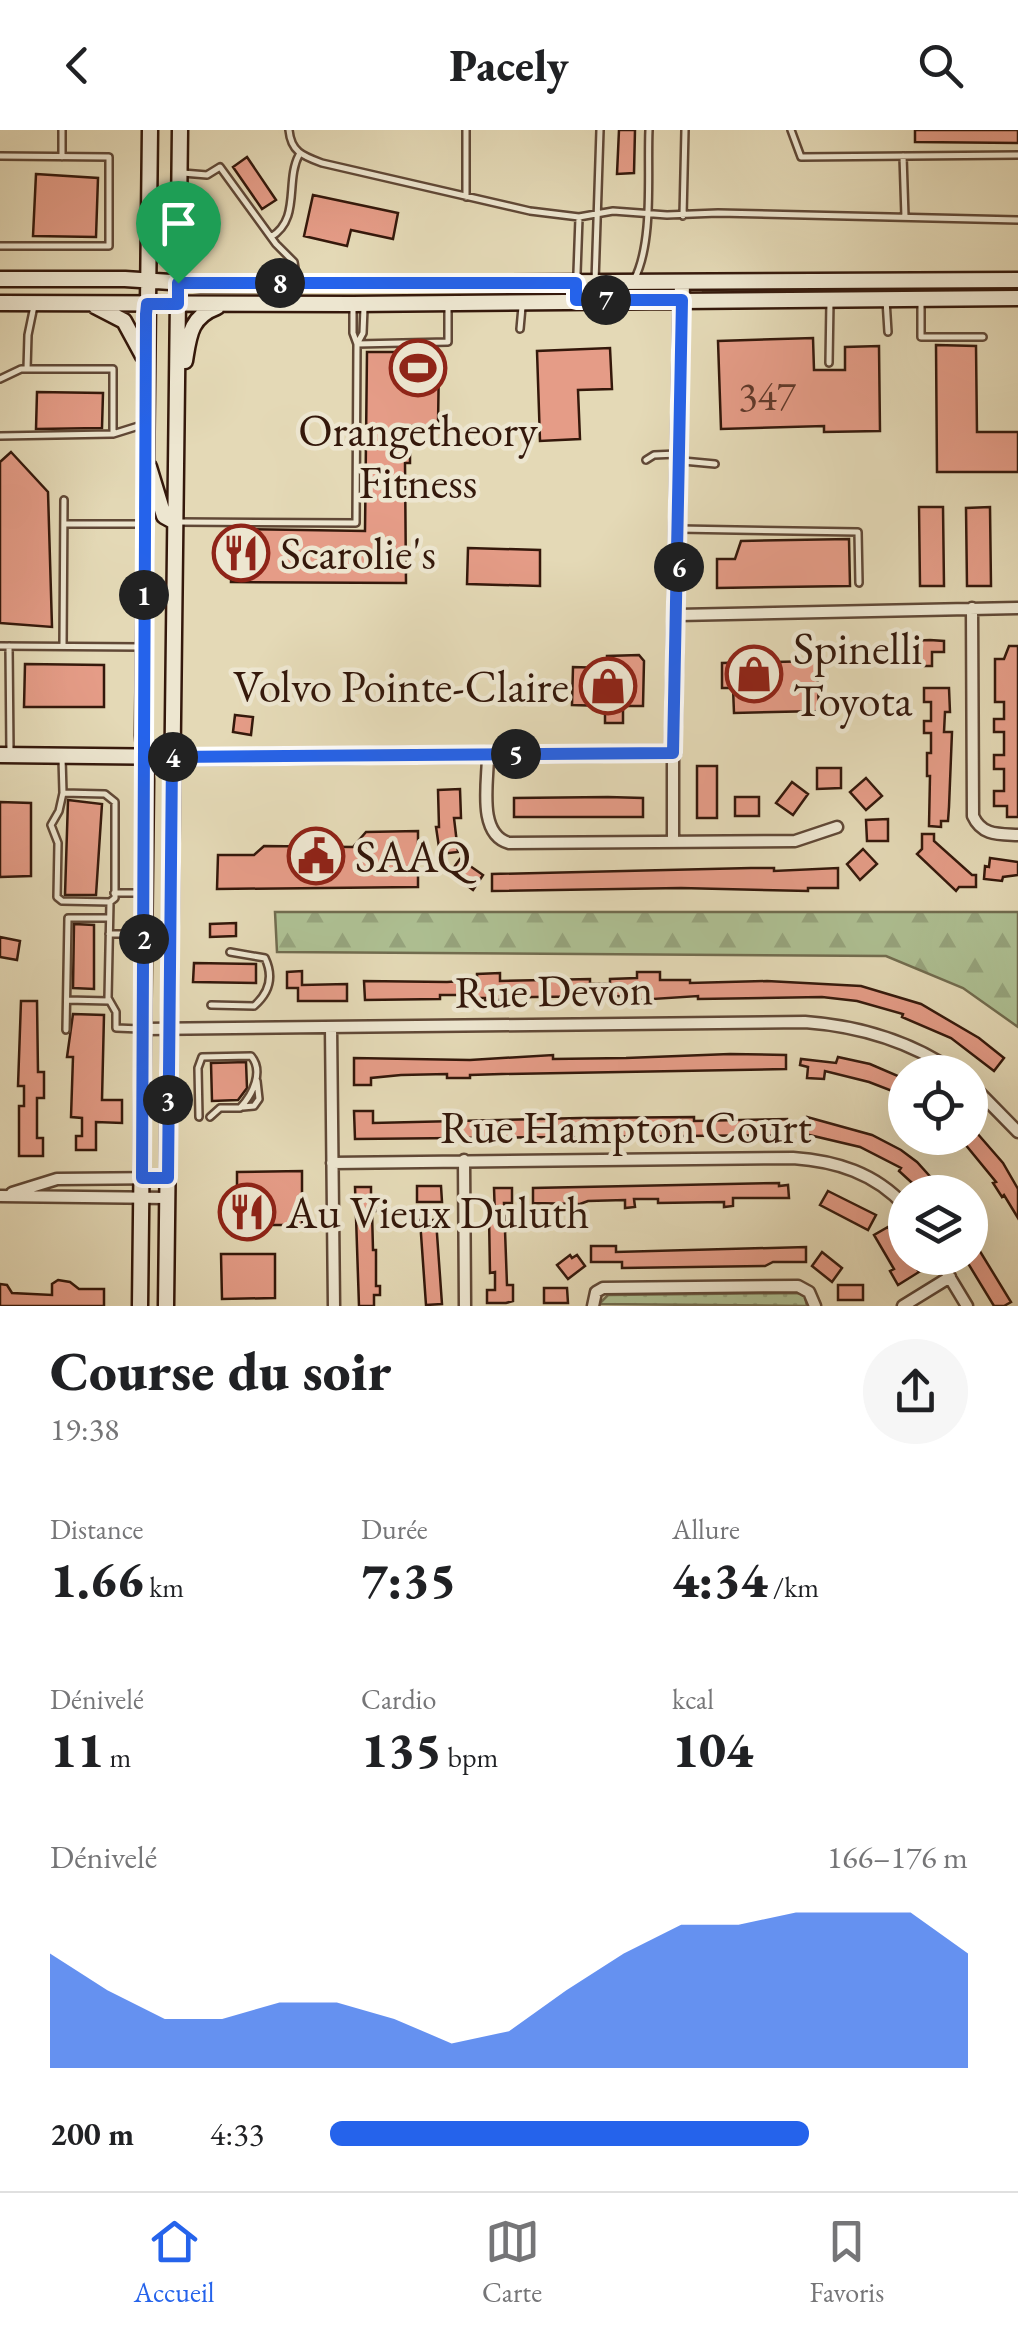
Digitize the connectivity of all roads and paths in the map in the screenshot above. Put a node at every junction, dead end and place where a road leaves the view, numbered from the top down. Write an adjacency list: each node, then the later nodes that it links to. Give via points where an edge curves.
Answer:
1 (62, 130): 13 (lane)
2 (150, 130): 27 (street)
3 (180, 130): 15 (street)
4 (289, 130): 10 (lane)
5 (466, 130): 16 (lane)
6 (600, 130): 18 (lane)
7 (649, 130): 17 (lane)
8 (685, 130): 19 (lane)
9 (791, 130): 14 (lane, via 801,157)
10 (299, 154): 16 (lane); 23 (lane, via 286,219)
11 (1018, 155): 14 (lane)
12 (0, 156): 13 (lane)
13 (62, 156): 24 (lane, via 109,157 109,246)
14 (903, 156): 21 (lane)
15 (180, 173): 23 (lane, via 207,175 220,167); 31 (street)
16 (466, 196): 20 (lane)
17 (646, 214): 18 (lane); 19 (lane); 29 (lane, via 642,261)
18 (598, 216): 20 (lane); 28 (lane)
19 (683, 216): 21 (lane)
20 (579, 217): 33 (lane)
21 (905, 217): 22 (lane)
22 (1018, 220)
23 (271, 237): 32 (lane, via 296,266)
24 (0, 246)
25 (0, 279): 27 (street)
26 (1018, 280): 30 (street)
27 (147, 282): 31 (street); 45 (street)
28 (595, 282): 29 (street); 33 (street); 39 (lane)
29 (632, 282): 30 (street)
30 (682, 282): 40 (street)
31 (178, 283): 32 (street); 46 (street)
32 (298, 283): 33 (street)
33 (576, 283): 39 (lane)
34 (886, 298): 35 (street); 37 (street); 50 (lane)
35 (921, 298): 36 (street); 51 (lane, via 921,338)
36 (1018, 298)
37 (830, 299): 40 (street); 54 (lane)
38 (522, 300): 39 (street); 44 (street); 49 (lane)
39 (576, 300): 40 (street)
40 (682, 300): 62 (street)
41 (0, 302): 42 (street)
42 (34, 303): 43 (street); 55 (lane)
43 (90, 303): 45 (street); 53 (street, via 124,321)
44 (448, 303): 48 (street); 52 (lane, via 448,342)
45 (147, 304): 46 (street); 53 (street)
46 (178, 304): 47 (street); 57 (street)
47 (228, 304): 48 (street); 57 (street, via 193,323)
48 (359, 304): 52 (lane)
49 (520, 329)
50 (888, 332)
51 (983, 337)
52 (357, 344): 66 (lane, via 356,524)
53 (146, 362): 58 (street)
54 (830, 363)
55 (27, 369): 56 (lane); 59 (lane, via 113,369)
56 (0, 379)
57 (177, 401): 66 (street)
58 (145, 424): 59 (lane); 61 (street)
59 (112, 434): 60 (lane)
60 (0, 436)
61 (145, 457): 66 (street, via 164,516); 68 (street)
62 (680, 458): 63 (lane); 64 (lane); 69 (street)
63 (646, 460)
64 (715, 464)
65 (64, 500): 67 (lane)
66 (175, 522): 83 (street)
67 (64, 524): 68 (lane); 76 (lane)
68 (144, 524): 77 (street)
69 (680, 529): 70 (lane, via 858,532); 73 (street)
70 (859, 583)
71 (972, 608): 72 (street); 73 (street); 86 (street, via 974,816 989,833)
72 (1018, 608)
73 (678, 614): 78 (street)
74 (0, 646): 75 (lane)
75 (9, 646): 76 (lane); 79 (lane)
76 (63, 646): 77 (lane)
77 (144, 646): 82 (street)
78 (673, 753): 81 (street); 87 (street)
79 (5, 755): 80 (street)
80 (62, 755): 82 (street); 84 (lane)
81 (488, 755): 83 (street); 87 (street, via 488,823 504,842)
82 (144, 757): 83 (street); 89 (street)
83 (172, 757): 100 (street)
84 (62, 793): 88 (lane, via 104,794 115,802); 90 (lane, via 51,825 58,844 57,897)
85 (837, 828): 87 (street, via 795,841)
86 (1018, 835)
87 (673, 840)
88 (114, 893): 89 (lane); 90 (lane)
89 (144, 894): 93 (street)
90 (110, 902): 91 (lane)
91 (110, 918): 92 (lane); 95 (lane, via 68,918)
92 (109, 934): 93 (lane); 96 (lane)
93 (144, 934): 99 (street)
94 (230, 952): 97 (lane, via 263,956 269,986 254,1006)
95 (67, 1000): 96 (lane); 101 (lane)
96 (109, 1001): 99 (lane, via 116,1028)
97 (211, 1005)
98 (332, 1027): 100 (street, Rue Devon); 102 (street, Rue Devon, via 805,1022 874,1034); 108 (street)
99 (144, 1029): 100 (street, Rue Devon); 109 (street)
100 (170, 1029): 110 (street)
101 (66, 1030)
102 (927, 1055)
103 (988, 1101): 106 (street)
104 (198, 1117): 105 (lane, via 202,1057 250,1056 256,1081 240,1108 220,1108)
105 (210, 1117)
106 (1018, 1132)
107 (464, 1160): 108 (street, Rue Hampton Court); 111 (street, Rue Hampton Court, via 808,1159 868,1176); 120 (street)
108 (332, 1163): 119 (street)
109 (142, 1178): 110 (street); 112 (street, via 57,1178); 113 (street)
110 (168, 1178): 114 (street)
111 (888, 1192)
112 (3, 1195): 113 (street)
113 (142, 1198): 114 (street); 117 (street)
114 (168, 1198): 118 (street)
115 (948, 1275): 116 (street)
116 (950, 1278): 123 (street); 124 (street)
117 (140, 1306)
118 (166, 1306)
119 (334, 1306)
120 (465, 1306)
121 (594, 1306): 122 (street, via 603,1288 798,1286)
122 (815, 1306)
123 (904, 1306)
124 (967, 1306)

